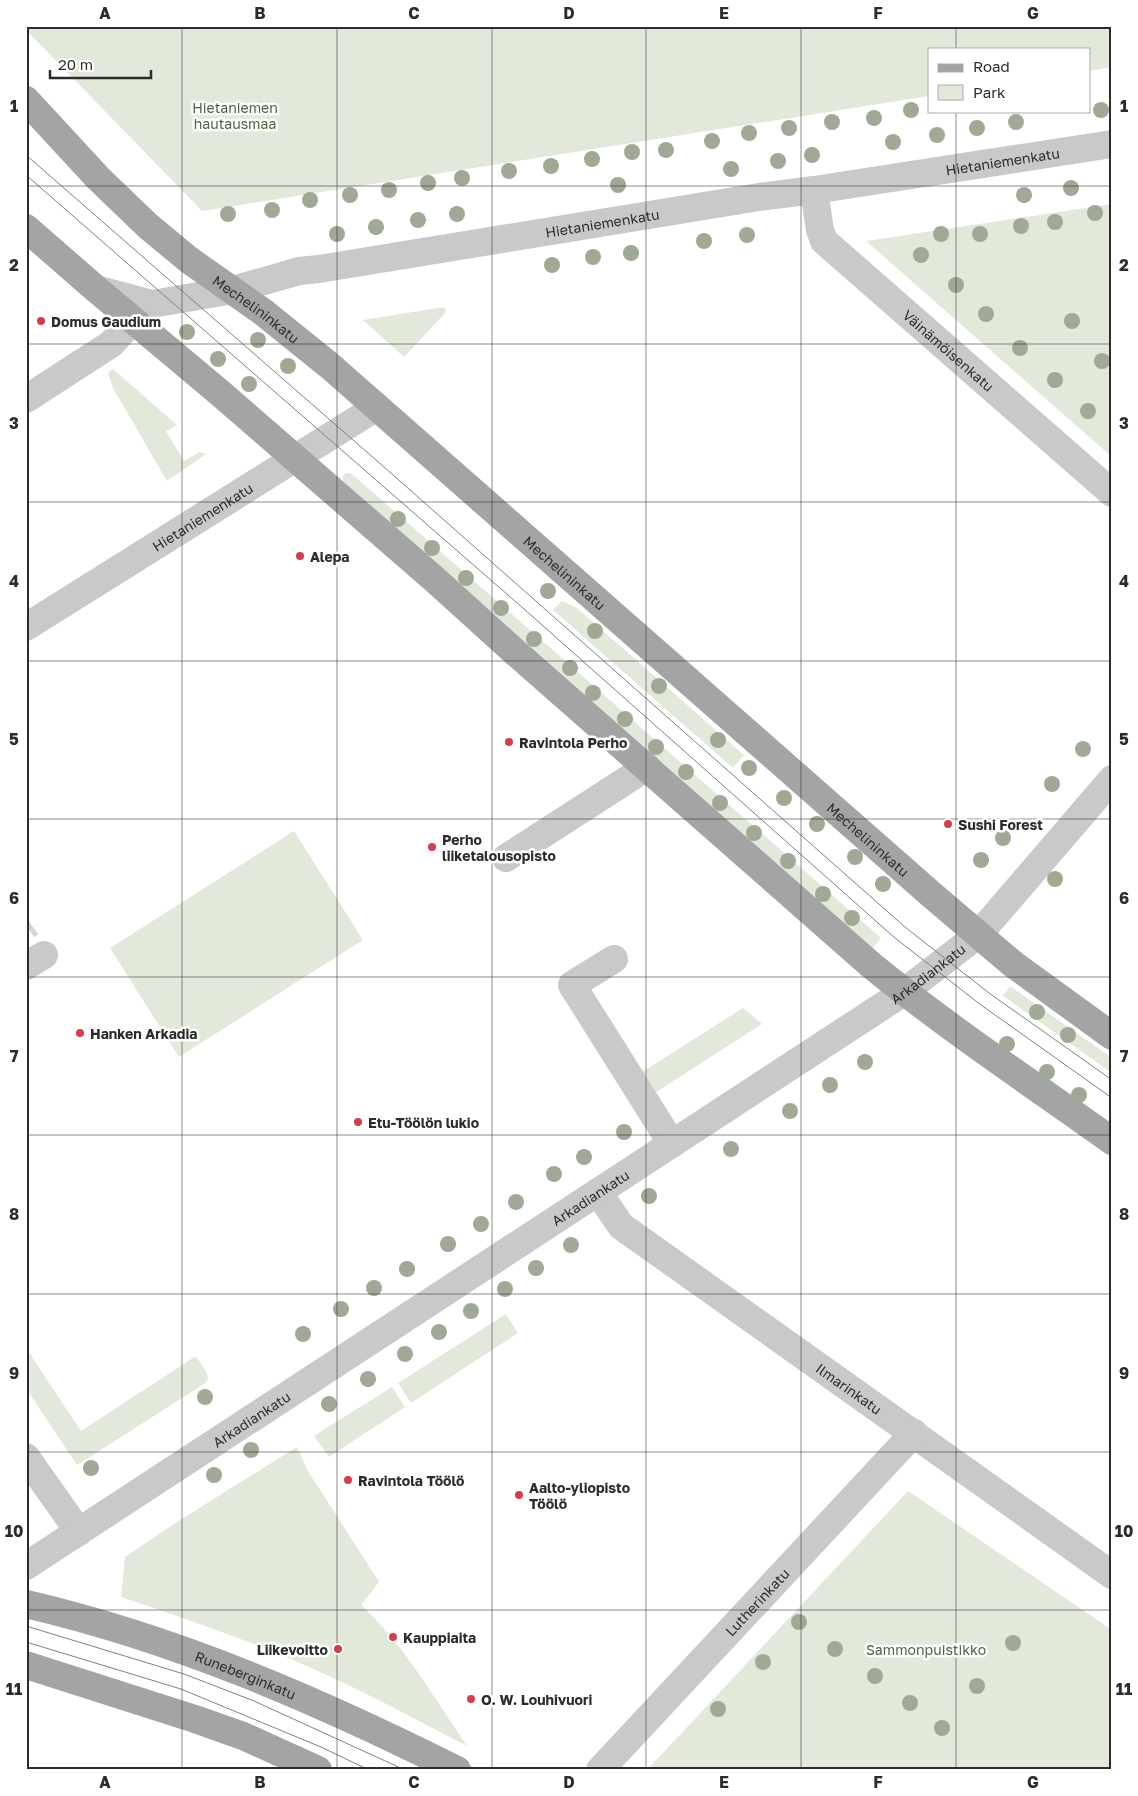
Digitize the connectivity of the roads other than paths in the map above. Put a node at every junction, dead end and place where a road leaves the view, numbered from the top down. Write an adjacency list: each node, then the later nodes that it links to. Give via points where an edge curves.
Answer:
1 (26, 100): 6 (main road, Mechelininkatu, via 98,178 148,226)
2 (1112, 144): 3 (street, Hietaniemenkatu)
3 (814, 190): 6 (street, Hietaniemenkatu, via 299,271); 11 (street, Väinämöisenkatu, via 824,241)
4 (26, 228): 5 (main road)
5 (96, 289): 6 (street, Hietaniemenkatu, via 152,304); 7 (main road)
6 (233, 290): 9 (main road, Mechelininkatu)
7 (133, 320): 8 (street, via 111,344); 10 (main road)
8 (26, 399)
9 (377, 407): 10 (street, Hietaniemenkatu); 16 (main road, Mechelininkatu)
10 (294, 458): 12 (street, Hietaniemenkatu); 13 (main road)
11 (1112, 493)
12 (26, 627)
13 (647, 767): 15 (street); 18 (main road)
14 (1112, 779): 16 (street, Arkadiankatu)
15 (506, 858)
16 (979, 934): 18 (street, Arkadiankatu); 19 (main road, Mechelininkatu, via 1041,986)
17 (614, 959): 21 (street, via 572,985)
18 (904, 992): 20 (main road); 21 (street, Arkadiankatu)
19 (1112, 1036)
20 (1112, 1142)
21 (672, 1144): 22 (street, Arkadiankatu)
22 (598, 1192): 23 (street, Ilmarinkatu, via 621,1226); 25 (street, Arkadiankatu)
23 (914, 1433): 27 (street, Ilmarinkatu); 32 (street, Lutherinkatu)
24 (26, 1457): 25 (street)
25 (79, 1532): 26 (street, Arkadiankatu)
26 (26, 1566)
27 (1112, 1575)
28 (26, 1604): 31 (main road, Runeberginkatu, via 96,1622 262,1679)
29 (26, 1666): 30 (main road, via 243,1736)
30 (318, 1770)
31 (457, 1770)
32 (600, 1770)

